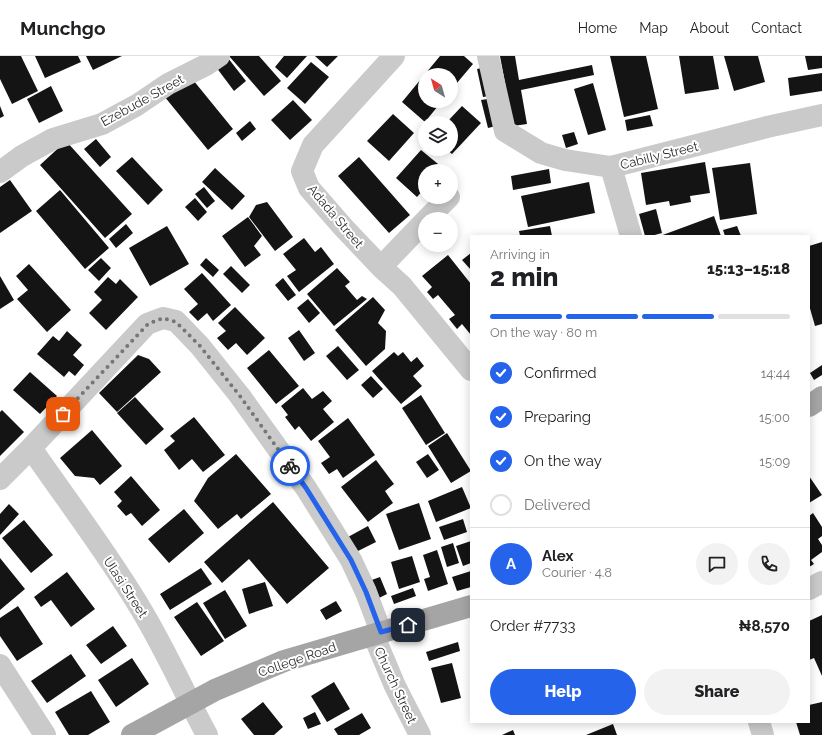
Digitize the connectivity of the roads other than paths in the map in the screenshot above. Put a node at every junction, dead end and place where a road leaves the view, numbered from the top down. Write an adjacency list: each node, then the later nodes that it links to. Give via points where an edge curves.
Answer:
1 (219, 56): 6 (street, Ezebude Street, via 102,124 53,139)
2 (394, 56): 11 (street, Adada Street, via 313,145 302,170 308,188)
3 (488, 56): 5 (street, Cabilly Street, via 505,131 541,153 565,160)
4 (822, 115): 5 (street, Cabilly Street)
5 (611, 167): 10 (street)
6 (0, 172)
7 (442, 204): 8 (street)
8 (434, 212)
9 (418, 228): 11 (street)
10 (631, 235)
11 (381, 267): 12 (street, Adada Street, via 402,286)
12 (470, 369)
13 (822, 397): 14 (main road)
14 (810, 405)
15 (31, 448): 16 (street, Church Street); 20 (street, Church Street, via 148,324 163,318 176,322 200,346 240,396 306,488 351,560 366,592); 22 (street, Ulasi Street, via 142,611 168,657)
16 (0, 479)
17 (822, 582): 18 (street)
18 (810, 588)
19 (470, 606): 20 (main road, College Road)
20 (377, 633): 22 (main road, College Road, via 284,661 215,690); 27 (street, Church Street, via 395,686)
21 (0, 665): 24 (street)
22 (190, 704): 25 (main road, College Road); 26 (street, Ulasi Street)
23 (759, 723): 28 (street)
24 (45, 735)
25 (132, 735)
26 (207, 735)
27 (420, 735)
28 (763, 735)

